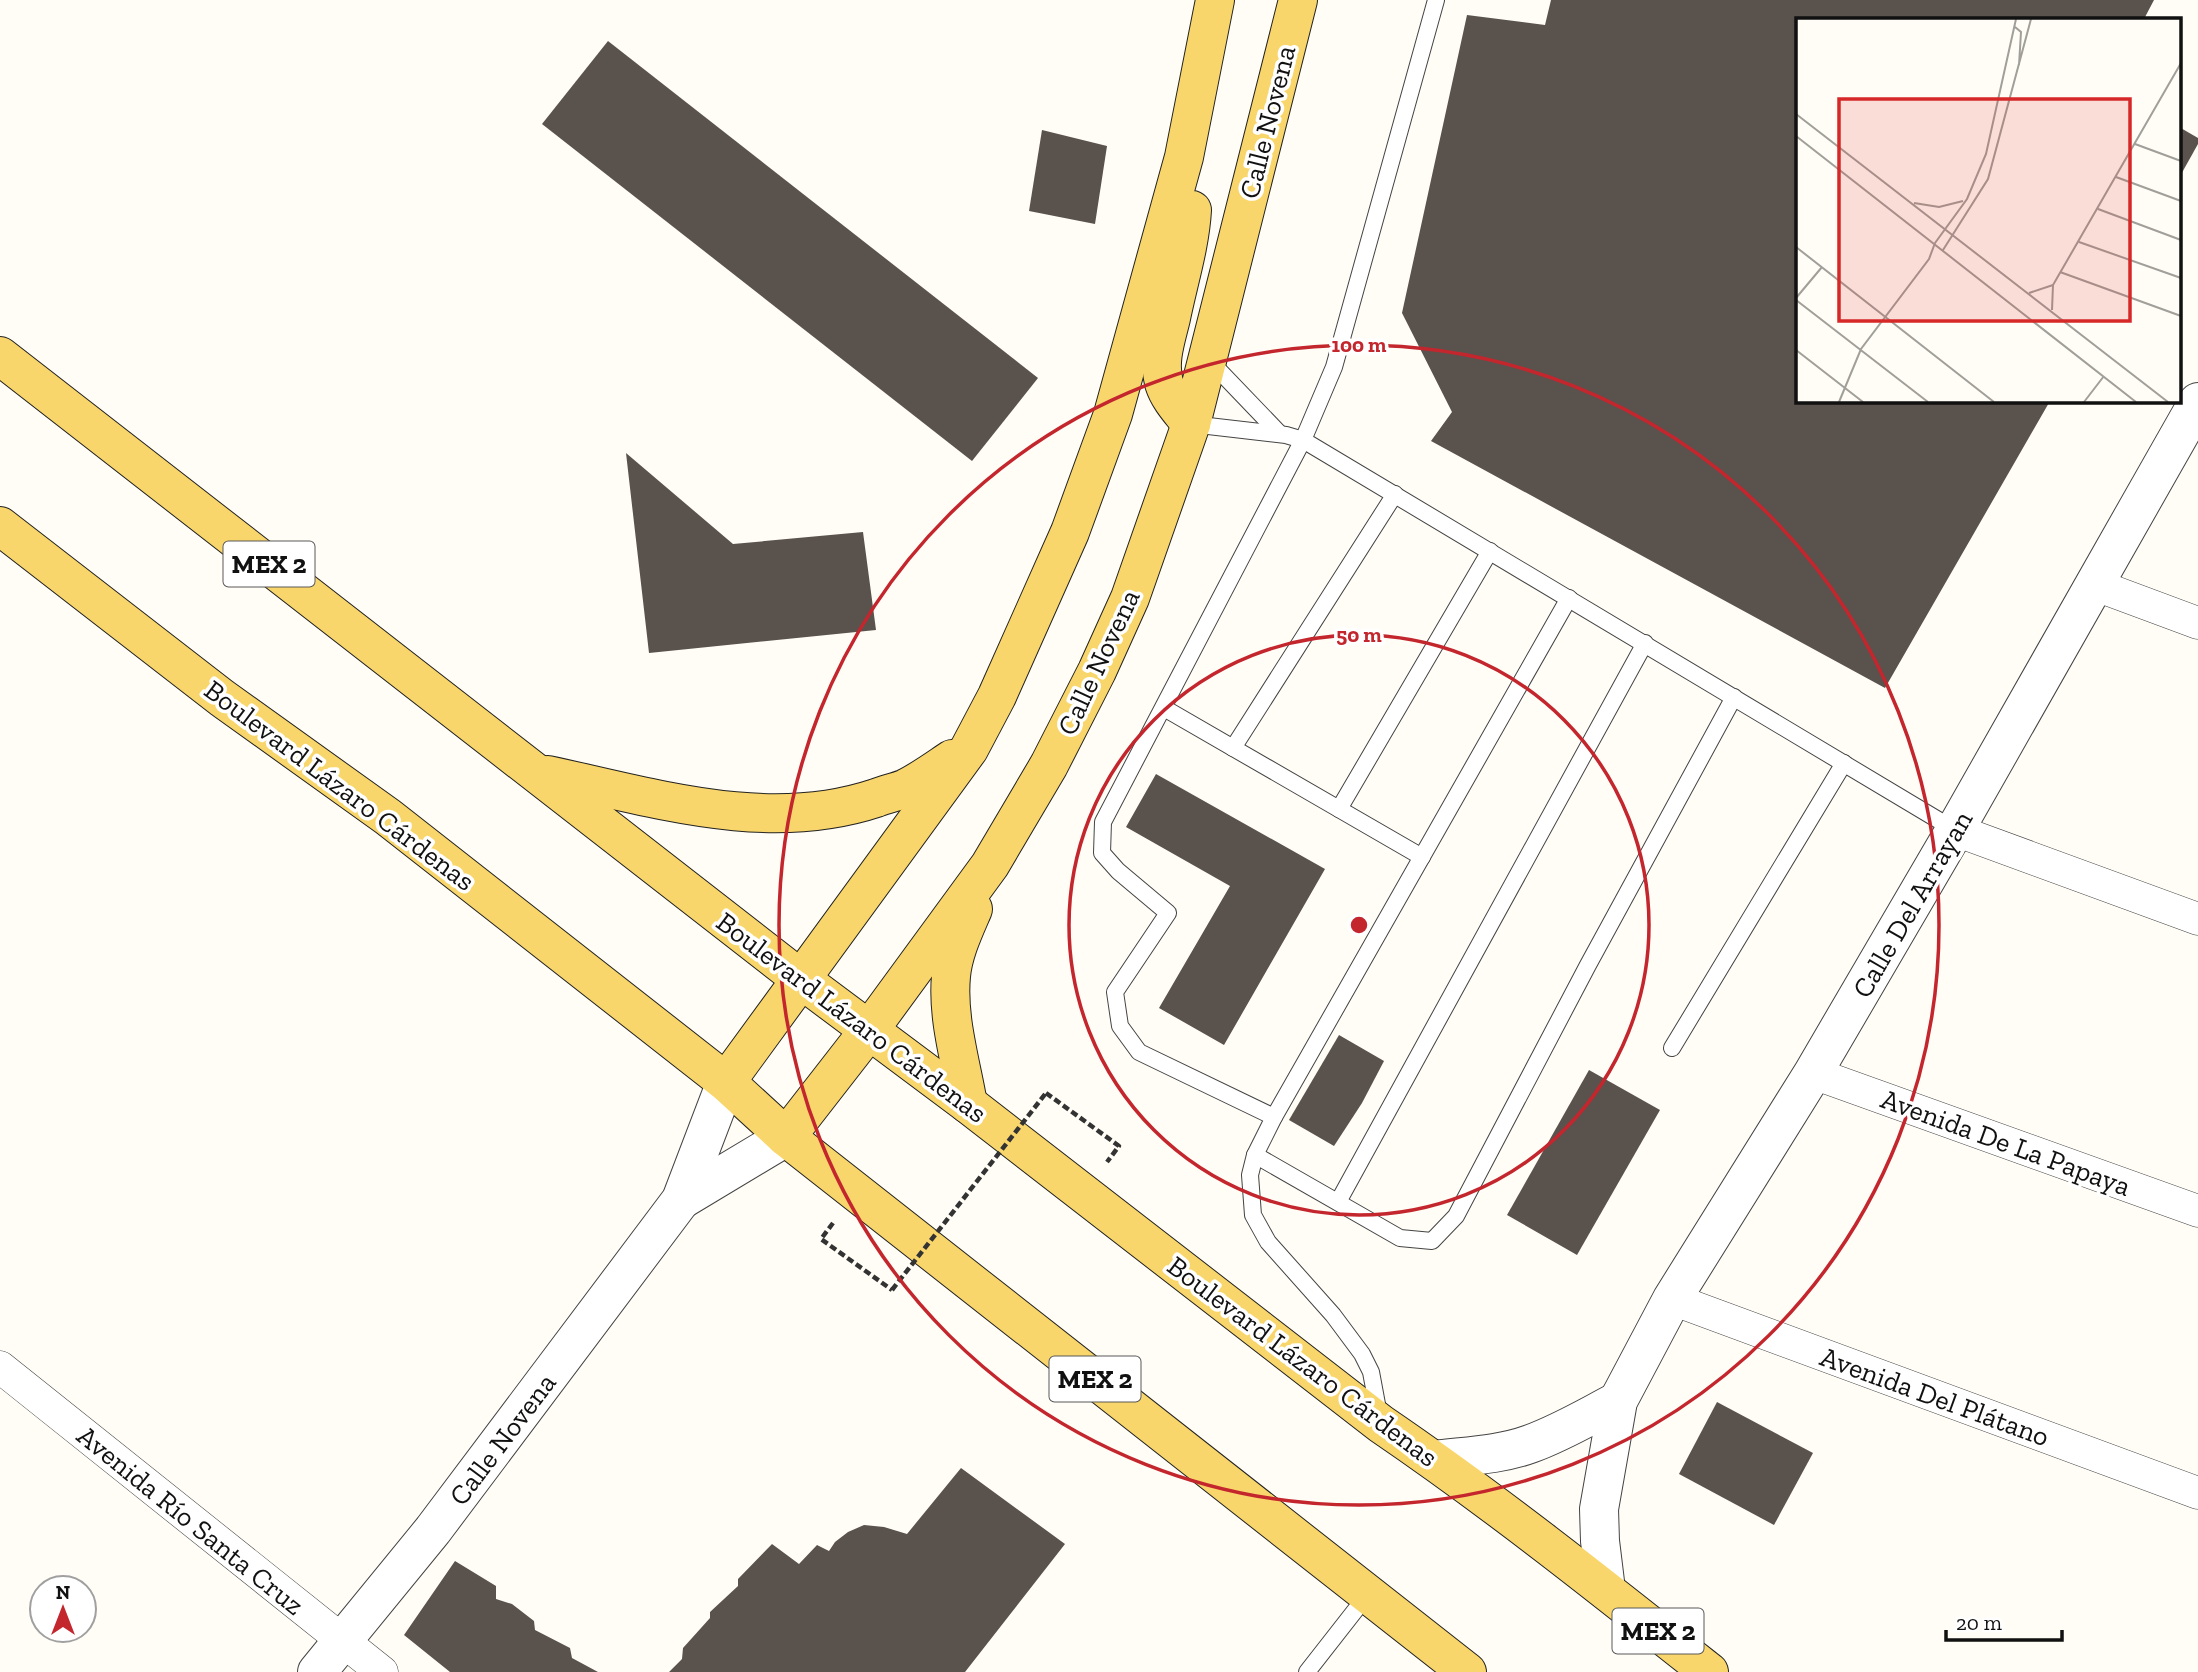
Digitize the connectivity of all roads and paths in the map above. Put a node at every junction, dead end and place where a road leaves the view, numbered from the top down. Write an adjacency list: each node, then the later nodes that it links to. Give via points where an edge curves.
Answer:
1 (1215, 0): 4 (main road, Calle Novena)
2 (1298, 0): 6 (main road, Calle Novena)
3 (1436, 0): 10 (lane, via 1334,367)
4 (1184, 157): 8 (main road, via 1192,184 1192,220 1162,370 1170,398); 21 (main road, Calle Novena, via 1113,414 1070,532)
5 (0, 356): 23 (main road, Boulevard Lázaro Cárdenas / MEX 2)
6 (1208, 358): 8 (main road, Calle Novena); 9 (lane)
7 (2198, 402): 14 (street, Calle Del Arrayan)
8 (1191, 424): 9 (lane); 27 (main road, Calle Novena, via 1129,598 1097,671)
9 (1280, 434): 10 (lane)
10 (1303, 440): 11 (lane); 19 (lane)
11 (1395, 494): 13 (lane); 20 (lane)
12 (0, 526): 33 (main road, Boulevard Lázaro Cárdenas / MEX 2, via 222,698 388,817)
13 (1490, 551): 15 (lane); 24 (lane)
14 (2093, 584): 16 (street); 25 (street, Calle Del Arrayan)
15 (1569, 598): 17 (lane); 26 (lane)
16 (2198, 623)
17 (1646, 643): 18 (lane); 40 (lane)
18 (1734, 697): 22 (lane); 40 (lane, via 1456,1216 1432,1241 1400,1238)
19 (1164, 708): 20 (lane); 35 (lane, via 1103,822 1102,853 1168,913 1115,992 1120,1027 1139,1052)
20 (1233, 748): 24 (lane)
21 (969, 749): 23 (main road, via 906,788 814,811 758,814 698,807); 29 (main road, Calle Novena)
22 (1844, 763): 25 (lane); 31 (lane)
23 (538, 773): 29 (main road, Boulevard Lázaro Cárdenas / MEX 2)
24 (1339, 809): 26 (lane)
25 (1955, 830): 28 (street); 32 (street, Calle Del Arrayan)
26 (1422, 857): 35 (lane)
27 (990, 865): 30 (main road, Calle Novena); 34 (main road, via 951,975 951,1010)
28 (2198, 919)
29 (802, 980): 30 (main road, Boulevard Lázaro Cárdenas / MEX 2); 33 (main road, Calle Novena)
30 (870, 1029): 34 (main road, Boulevard Lázaro Cárdenas / MEX 2); 36 (main road, Calle Novena)
31 (1672, 1048)
32 (1813, 1073): 41 (street, Avenida De La Papaya); 43 (street, Calle Del Arrayan)
33 (726, 1082): 36 (main road, Boulevard Lázaro Cárdenas / MEX 2); 39 (street, Calle Novena)
34 (968, 1104): 46 (main road, Boulevard Lázaro Cárdenas / MEX 2)
35 (1274, 1117): 38 (lane)
36 (786, 1137): 39 (street, Calle Novena); 50 (main road, Boulevard Lázaro Cárdenas / MEX 2)
37 (1119, 1146): 42 (path, bridge, via 1046,1093 892,1290)
38 (1255, 1155): 40 (lane); 46 (lane, via 1250,1175 1253,1215 1268,1242 1362,1353 1371,1371)
39 (681, 1200): 51 (street, Calle Novena, via 442,1519)
40 (1338, 1202)
41 (2198, 1211)
42 (821, 1239)
43 (1672, 1299): 45 (street, Calle Del Arrayan); 48 (street, Avenida Del Plátano)
44 (0, 1367): 51 (street, Avenida Río Santa Cruz)
45 (1618, 1401): 47 (street, via 1528,1445); 49 (street, Calle Del Arrayan, via 1599,1509)
46 (1381, 1424): 47 (main road, Boulevard Lázaro Cárdenas / MEX 2)
47 (1434, 1460): 49 (main road, Boulevard Lázaro Cárdenas / MEX 2)
48 (2198, 1493)
49 (1606, 1590): 56 (main road, Boulevard Lázaro Cárdenas / MEX 2)
50 (1368, 1594): 52 (lane); 55 (main road, Boulevard Lázaro Cárdenas / MEX 2)
51 (341, 1641): 53 (street, Calle Novena); 54 (street, Avenida Río Santa Cruz)
52 (1311, 1671)
53 (317, 1672)
54 (382, 1672)
55 (1467, 1672)
56 (1709, 1672)

